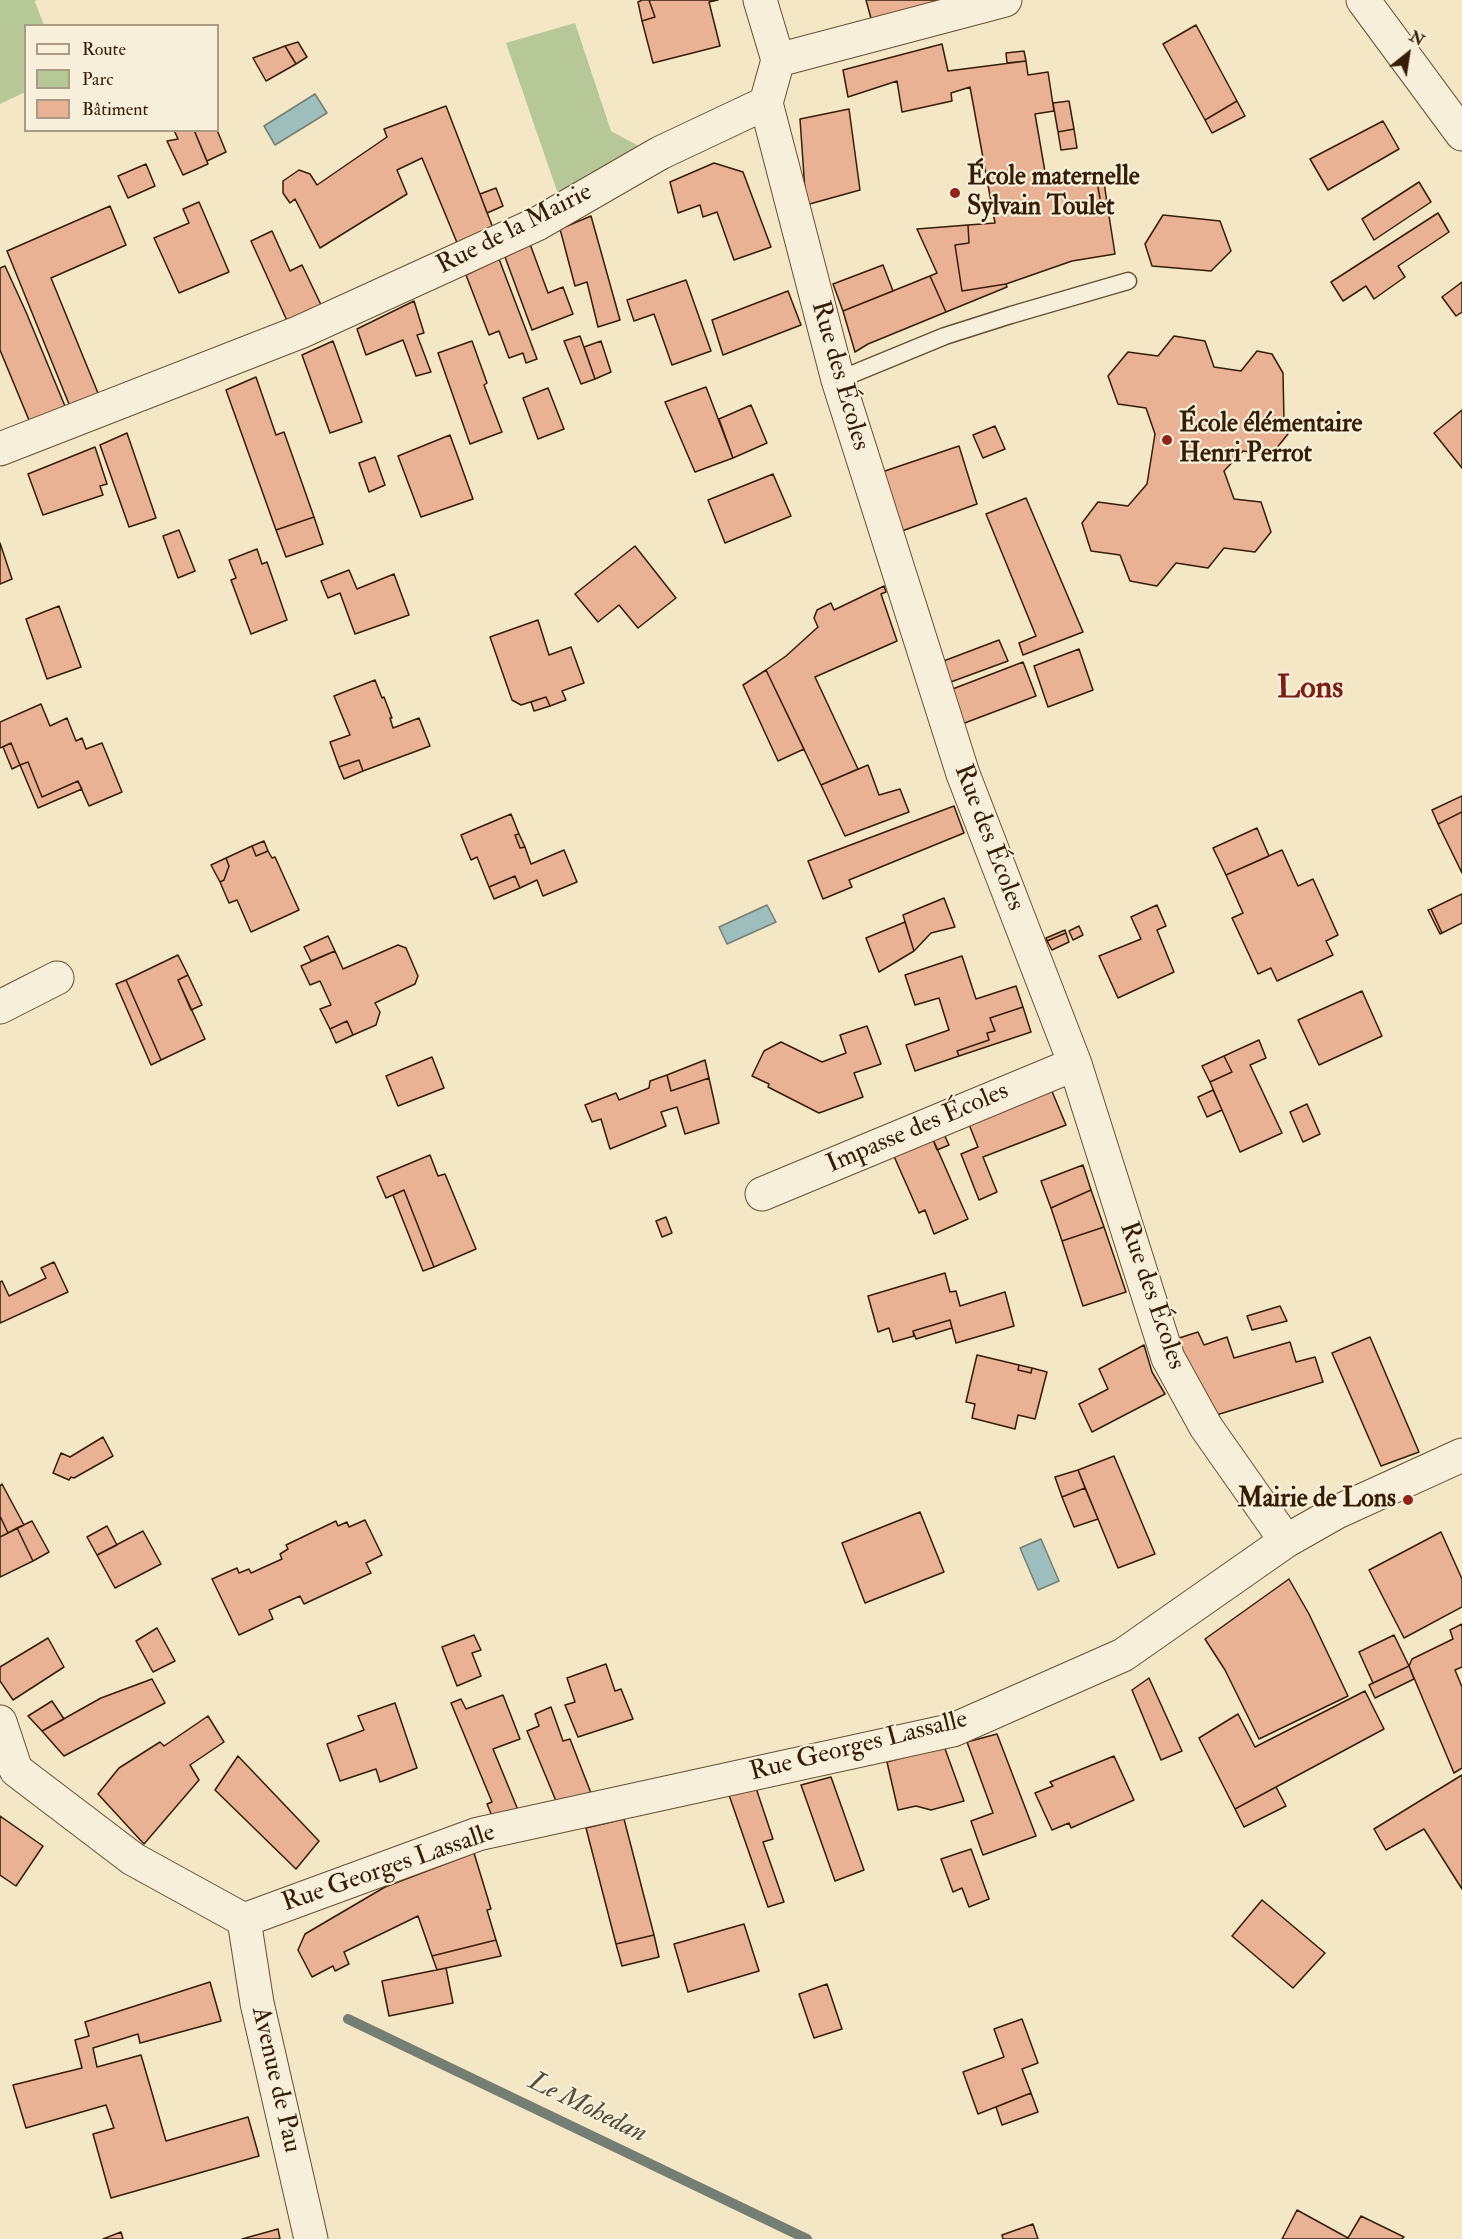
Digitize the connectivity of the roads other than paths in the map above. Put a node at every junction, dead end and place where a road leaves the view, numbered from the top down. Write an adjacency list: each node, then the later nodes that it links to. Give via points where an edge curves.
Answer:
1 (760, 0): 4 (street)
2 (1005, 0): 4 (street)
3 (1363, 0): 6 (street)
4 (778, 60): 5 (street)
5 (766, 103): 8 (street, Rue des Écoles); 9 (street, Rue de la Mairie, via 660,153 537,224 300,332)
6 (1462, 134)
7 (1128, 281): 8 (lane, via 945,336)
8 (838, 380): 12 (street, Rue des Écoles, via 963,774)
9 (0, 449)
10 (57, 978): 11 (street)
11 (0, 1007)
12 (1075, 1064): 13 (street, Impasse des Écoles); 15 (street, Rue des Écoles, via 1168,1358 1206,1427)
13 (762, 1194)
14 (1462, 1455): 15 (street, Rue Georges Lassalle, via 1337,1512)
15 (1286, 1541): 18 (street, Rue Georges Lassalle, via 1123,1655 953,1730 478,1834)
16 (0, 1722): 17 (street)
17 (8, 1769): 18 (street, via 133,1859)
18 (244, 1920): 19 (street, Avenue de Pau, via 257,2003)
19 (311, 2239)

